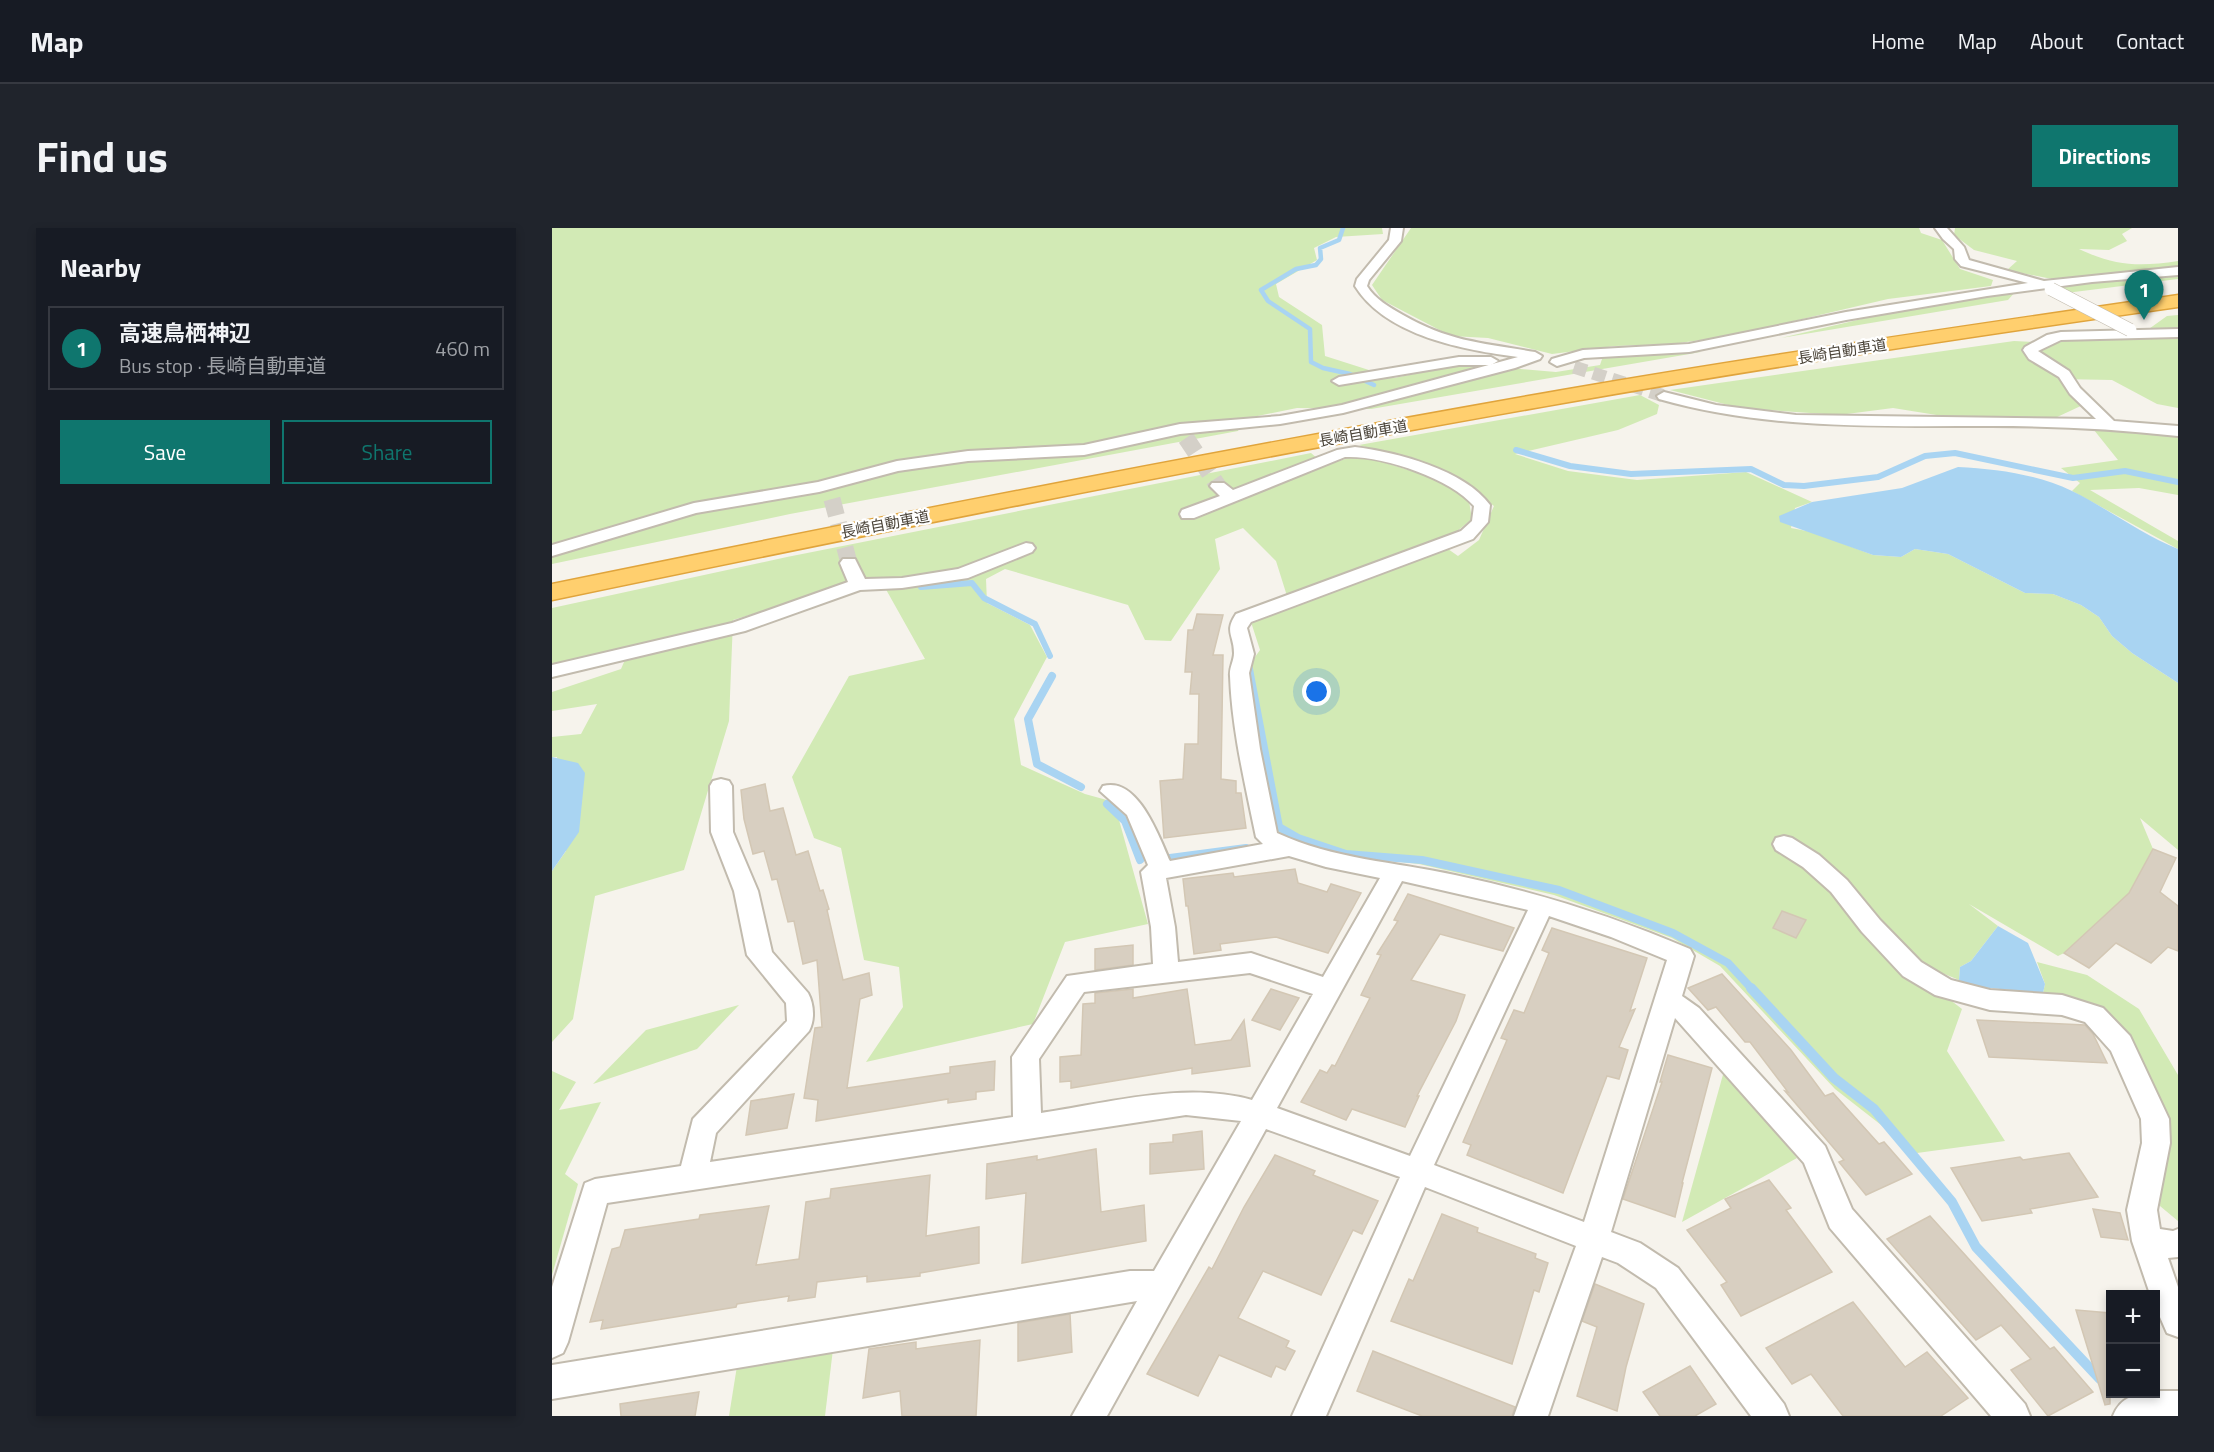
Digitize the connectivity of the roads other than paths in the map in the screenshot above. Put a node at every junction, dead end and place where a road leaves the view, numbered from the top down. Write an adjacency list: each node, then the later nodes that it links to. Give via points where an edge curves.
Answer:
1 (1397, 228): 9 (street, via 1395,241 1363,279 1361,286 1369,299 1443,339)
2 (1941, 228): 4 (street, via 1960,247 1965,263 2036,280)
3 (2178, 271): 4 (street, via 2092,278)
4 (2047, 287): 7 (street, bridge); 10 (street, via 1900,305 1689,348 1583,354)
5 (2178, 291): 22 (highway, 長崎自動車道, via 1538,389 1044,478)
6 (2178, 301): 24 (highway, 長崎自動車道, via 1855,348 1549,399 1050,491)
7 (2134, 332): 8 (street); 14 (street, via 2061,336 2030,350 2064,374 2075,391)
8 (2178, 333)
9 (1534, 356): 10 (street); 12 (street, via 1459,362); 16 (street, via 1343,409 1084,450 929,460)
10 (1557, 362): 11 (street)
11 (1574, 368)
12 (1339, 381)
13 (1665, 396): 14 (street, via 1716,410 1833,421)
14 (2110, 424): 15 (street)
15 (2178, 431)
16 (819, 487): 17 (street); 20 (street, via 694,508)
17 (832, 499)
18 (1188, 514): 29 (street, via 1224,491 1352,450 1434,473 1471,493 1482,505 1480,522 1467,535 1243,618 1238,628 1244,654 1239,673 1249,749 1267,837)
19 (1026, 548): 23 (street, via 962,574)
20 (552, 550)
21 (849, 563): 23 (street)
22 (552, 575)
23 (858, 585): 25 (street, via 738,627)
24 (552, 592)
25 (552, 671)
26 (721, 786): 39 (street, via 723,832 746,891 760,955 799,1000 800,1024 703,1128)
27 (1111, 791): 30 (street, via 1136,811)
28 (1784, 844): 41 (street, via 1839,886 1912,969 1944,988 1990,1000 2062,1005 2094,1015 2121,1044 2155,1119 2156,1143 2142,1210)
29 (1288, 848): 30 (street); 31 (street)
30 (1162, 870): 33 (street, via 1153,872)
31 (1395, 873): 32 (street); 34 (street)
32 (1543, 904): 35 (street, via 1632,933 1681,956); 38 (street)
33 (1166, 972): 34 (street, via 1251,963); 37 (street, via 1076,983 1025,1057)
34 (1328, 989): 36 (street)
35 (1668, 1000): 40 (street); 54 (street, via 1690,1015 1815,1155 1841,1218)
36 (1259, 1114): 37 (street, via 1186,1103); 38 (street); 43 (street)
37 (1027, 1128): 39 (street)
38 (1417, 1171): 40 (street); 51 (street)
39 (693, 1176): 44 (street, via 595,1192)
40 (1593, 1240): 52 (street); 53 (street, via 1629,1253 1667,1278)
41 (2147, 1241): 42 (street); 45 (street)
42 (2178, 1244)
43 (1162, 1286): 47 (street, via 1130,1286); 50 (street)
44 (557, 1310): 46 (street)
45 (2178, 1322)
46 (552, 1342)
47 (552, 1382)
48 (2178, 1408): 49 (street)
49 (2136, 1412)
50 (1089, 1416)
51 (1309, 1416)
52 (1530, 1416)
53 (1772, 1416)
54 (2013, 1416)

